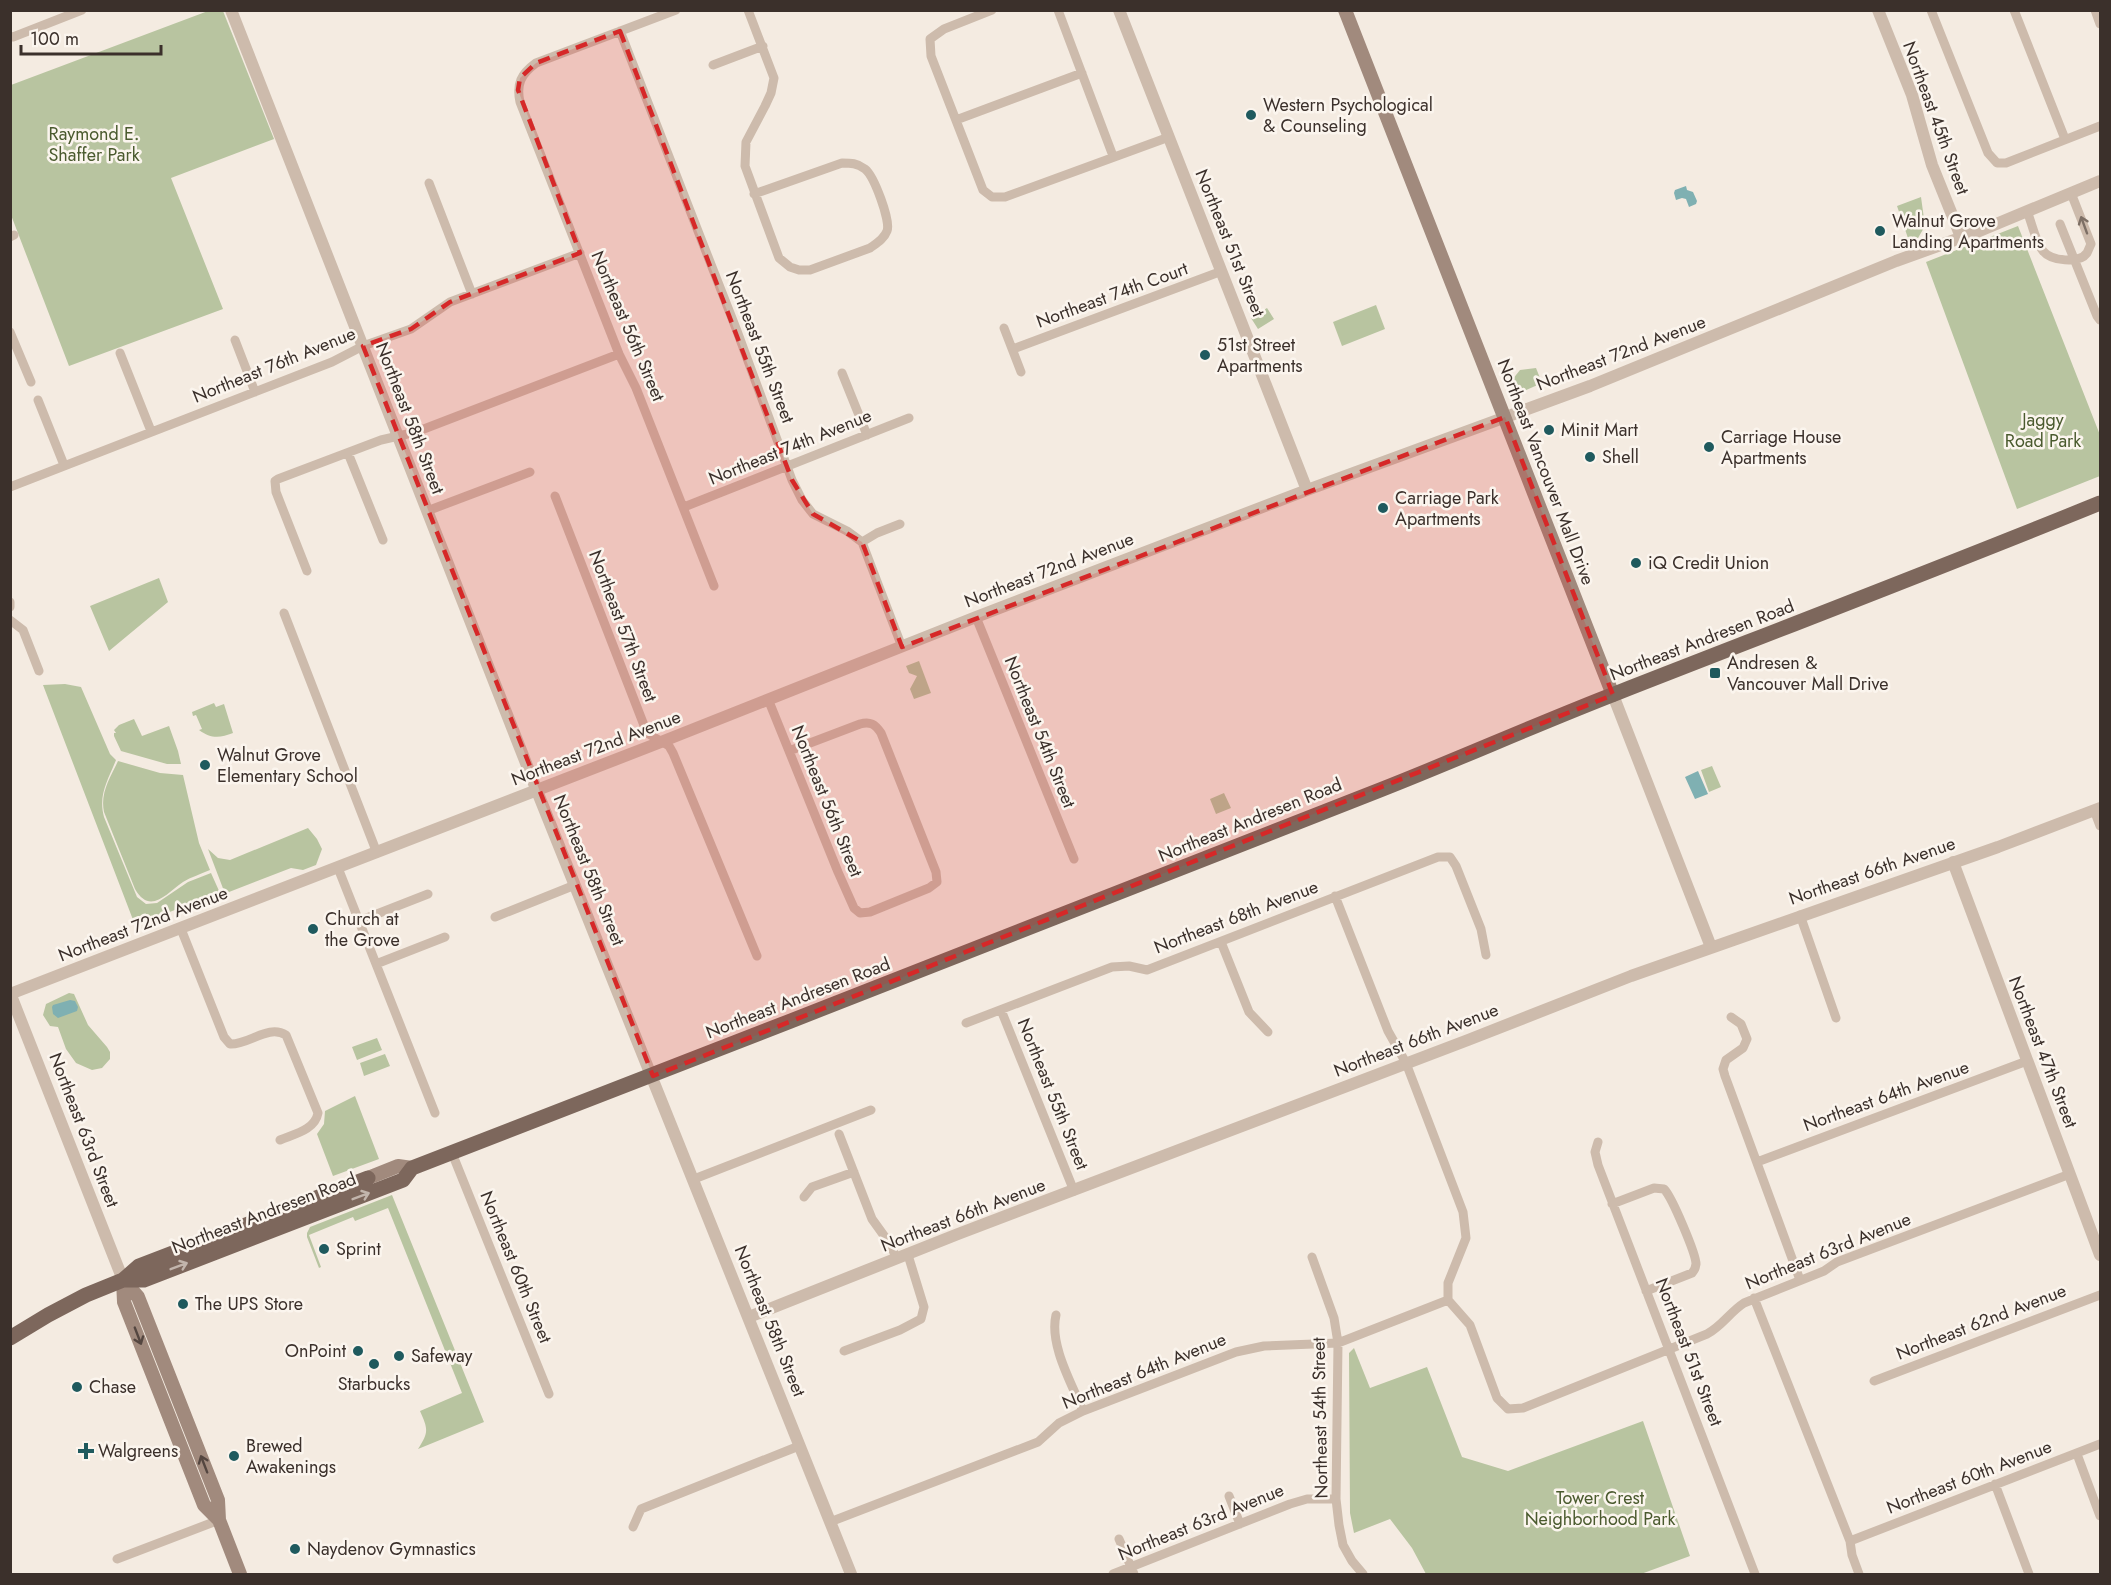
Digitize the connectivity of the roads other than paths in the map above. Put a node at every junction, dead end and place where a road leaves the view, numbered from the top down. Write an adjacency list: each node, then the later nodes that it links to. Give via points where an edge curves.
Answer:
1 (82, 10): 15 (street)
2 (231, 10): 39 (street, Northeast 58th Street)
3 (675, 10): 14 (street)
4 (748, 10): 16 (street)
5 (992, 10): 19 (street, via 944,28 930,39 931,56)
6 (1058, 10): 18 (street)
7 (1119, 10): 21 (street, Northeast 51st Street)
8 (1346, 10): 48 (main road, Northeast Vancouver Mall Drive)
9 (1878, 10): 30 (street, Northeast 45th Street)
10 (1931, 10): 22 (street, via 1988,153 1997,163)
11 (2014, 10): 22 (street)
12 (2095, 10): 13 (street)
13 (2100, 24)
14 (620, 31): 31 (street, Northeast 56th Street, via 536,63 520,78 520,102); 55 (street, Northeast 55th Street)
15 (10, 36)
16 (763, 46): 17 (street); 27 (street, via 774,78 771,93 746,142 745,165)
17 (713, 65)
18 (1082, 73): 19 (street); 23 (street)
19 (956, 120): 23 (street, via 983,190 992,197 1005,198)
20 (2100, 126): 22 (street)
21 (1169, 137): 23 (street); 33 (street, Northeast 51st Street)
22 (2065, 139)
23 (1113, 156)
24 (2100, 181): 26 (street, Northeast 72nd Avenue)
25 (429, 183): 34 (street)
26 (2071, 193): 28 (street, Northeast 72nd Avenue); 32 (street, one-way to 26, via 2088,252 2091,244)
27 (754, 194): 27 (street, via 779,258 799,270 810,270 870,248 888,230 867,170 855,163 842,163)
28 (2027, 211): 30 (street, Northeast 72nd Avenue); 32 (street, via 2044,252)
29 (2060, 224): 32 (street)
30 (1961, 237): 48 (street, Northeast 72nd Avenue)
31 (580, 253): 34 (street, Northeast 76th Avenue); 42 (street, Northeast 56th Street)
32 (2074, 260): 35 (street)
33 (1222, 271): 40 (street, Northeast 74th Court); 58 (street, Northeast 51st Street)
34 (472, 294): 39 (street, Northeast 76th Avenue, via 450,302 411,329)
35 (2100, 320)
36 (1004, 328): 40 (street)
37 (10, 332): 45 (street)
38 (235, 340): 46 (street)
39 (363, 346): 46 (street, Northeast 76th Avenue); 52 (street, Northeast 58th Street)
40 (1012, 349): 43 (street)
41 (120, 353): 50 (street)
42 (619, 354): 52 (street); 61 (street, Northeast 56th Street)
43 (1021, 372)
44 (842, 373): 51 (street)
45 (31, 382)
46 (255, 392): 50 (street, Northeast 76th Avenue)
47 (38, 400): 54 (street)
48 (1505, 417): 58 (street, Northeast 72nd Avenue); 75 (main road, Northeast Vancouver Mall Drive)
49 (909, 418): 51 (street, Northeast 74th Avenue)
50 (151, 432): 54 (street, Northeast 76th Avenue)
51 (867, 435): 55 (street, Northeast 74th Avenue)
52 (398, 436): 53 (street); 62 (street, Northeast 58th Street)
53 (348, 453): 64 (street); 66 (street, via 276,482 276,492)
54 (64, 465): 57 (street, Northeast 76th Avenue)
55 (787, 466): 61 (street, Northeast 74th Avenue); 65 (street, Northeast 55th Street, via 802,500 813,514)
56 (530, 472): 62 (street)
57 (10, 486)
58 (1307, 490): 71 (street, Northeast 72nd Avenue)
59 (555, 496): 77 (street, Northeast 57th Street, via 647,733)
60 (2100, 503): 75 (main road, Northeast Andresen Road)
61 (684, 507): 67 (street, Northeast 56th Street)
62 (427, 511): 79 (street, Northeast 58th Street)
63 (900, 524): 65 (street)
64 (383, 540)
65 (862, 542): 73 (street)
66 (307, 571)
67 (714, 586)
68 (10, 602): 69 (street)
69 (10, 607)
70 (284, 613): 82 (street)
71 (976, 617): 73 (street, Northeast 72nd Avenue); 83 (street, Northeast 54th Street)
72 (10, 620): 74 (street, via 23,630)
73 (902, 646): 76 (street, Northeast 72nd Avenue)
74 (39, 670)
75 (1613, 695): 95 (street, Northeast Vancouver Mall Drive); 107 (main road, Northeast Andresen Road)
76 (768, 699): 77 (street, Northeast 72nd Avenue); 78 (street, Northeast 56th Street)
77 (661, 742): 79 (street, Northeast 72nd Avenue); 97 (street, Northeast 57th Street, via 673,753)
78 (789, 751): 78 (street, Northeast 56th Street, via 838,872 860,913 937,882 881,733 871,723)
79 (537, 790): 82 (street, Northeast 72nd Avenue); 86 (street, Northeast 58th Street)
80 (2097, 809): 81 (street); 84 (street, Northeast 66th Avenue)
81 (2100, 826)
82 (377, 853): 85 (street, Northeast 72nd Avenue)
83 (1074, 858)
84 (1953, 862): 89 (street, Northeast 66th Avenue); 105 (street, Northeast 47th Street)
85 (338, 868): 91 (street); 92 (street, Northeast 72nd Avenue)
86 (575, 885): 90 (street); 107 (street, Northeast 58th Street)
87 (428, 894): 91 (street)
88 (1335, 896): 94 (street, Northeast 68th Avenue); 96 (street, Northeast 68th Avenue, via 1438,856 1450,857 1481,929); 106 (street, via 1388,1031)
89 (1800, 915): 95 (street, Northeast 66th Avenue); 102 (street)
90 (495, 917)
91 (359, 921): 98 (street)
92 (180, 929): 99 (street, Northeast 72nd Avenue); 111 (street, via 230,1044 273,1031 286,1035 318,1113 311,1126)
93 (445, 937): 98 (street)
94 (1221, 942): 100 (street, Northeast 68th Avenue, via 1147,970 1112,968); 104 (street, via 1249,1012)
95 (1711, 947): 106 (street, Northeast 66th Avenue)
96 (1486, 955)
97 (757, 956)
98 (376, 964): 109 (street)
99 (11, 994): 126 (street, Northeast 63rd Street)
100 (1001, 1010): 103 (street, Northeast 68th Avenue); 120 (street, Northeast 55th Street)
101 (1731, 1017): 114 (street, via 1741,1024 1747,1040 1743,1048 1726,1060 1723,1069)
102 (1836, 1018)
103 (966, 1023)
104 (1268, 1032)
105 (2027, 1061): 114 (street, Northeast 64th Avenue); 117 (street, Northeast 47th Street)
106 (1406, 1063): 120 (street, Northeast 66th Avenue); 131 (street, via 1463,1212 1466,1238 1448,1283)
107 (653, 1076): 113 (main road, Northeast Andresen Road); 119 (street, Northeast 58th Street)
108 (871, 1110): 119 (street)
109 (435, 1113)
110 (839, 1134): 116 (street)
111 (280, 1140)
112 (1598, 1142): 122 (street, Northeast 51st Street, via 1596,1159)
113 (452, 1153): 115 (main road, Northeast Andresen Road); 139 (street, Northeast 60th Street)
114 (1757, 1162): 127 (street)
115 (412, 1168): 118 (main road, Northeast Andresen Road, via 398,1166); 126 (main road, Northeast Andresen Road, one-way to 115, via 144,1280 403,1180)
116 (854, 1172): 121 (street, via 812,1187); 124 (street, via 872,1219)
117 (2070, 1174): 123 (street, Northeast 47th Street); 127 (street, Northeast 63rd Avenue)
118 (368, 1178): 126 (main road, Northeast Andresen Road, via 139,1266)
119 (694, 1179): 133 (street, Northeast 58th Street)
120 (1074, 1191): 124 (street, Northeast 66th Avenue)
121 (804, 1197)
122 (1612, 1204): 128 (street, Northeast 51st Street); 128 (street, via 1654,1188 1664,1190 1672,1199 1696,1263 1692,1273)
123 (2100, 1255)
124 (903, 1257): 133 (street, Northeast 66th Avenue); 137 (street, via 924,1309 921,1319)
125 (1312, 1257): 135 (street, Northeast 54th Street, via 1334,1318)
126 (123, 1280): 134 (main road, Northeast Andresen Road, via 63,1306); 148 (main road, Northeast 63rd Street, via 138,1297 218,1500)
127 (1800, 1280): 130 (street, Northeast 63rd Avenue)
128 (1646, 1291): 136 (street, Northeast 51st Street)
129 (2100, 1295): 138 (street, Northeast 62nd Avenue)
130 (1754, 1298): 136 (street, Northeast 63rd Avenue, via 1736,1308 1714,1330); 153 (street)
131 (1448, 1300): 135 (street, Northeast 64th Avenue); 136 (street, Northeast 63rd Avenue, via 1470,1325 1497,1398 1508,1409 1524,1408)
132 (1056, 1316): 140 (street, via 1056,1344)
133 (749, 1317): 142 (street, Northeast 58th Street)
134 (10, 1338)
135 (1338, 1343): 140 (street, Northeast 64th Avenue, via 1264,1346 1236,1352); 146 (street, Northeast 54th Street)
136 (1668, 1349): 160 (street, Northeast 51st Street)
137 (844, 1351)
138 (1874, 1381)
139 (549, 1394)
140 (1083, 1411): 149 (street, Northeast 64th Avenue, via 1059,1423 1038,1442)
141 (2100, 1444): 143 (street, Northeast 60th Avenue)
142 (800, 1446): 149 (street, Northeast 58th Street); 151 (street, via 641,1509)
143 (2077, 1454): 144 (street, Northeast 60th Avenue); 147 (street)
144 (1995, 1484): 153 (street, Northeast 60th Avenue); 162 (street)
145 (1229, 1496): 150 (street)
146 (1336, 1499): 150 (street, Northeast 63rd Avenue, via 1306,1499); 159 (street, Northeast 54th Street, via 1343,1545)
147 (2100, 1516)
148 (219, 1520): 154 (street); 156 (main road, Northeast 63rd Street)
149 (830, 1522): 157 (street, Northeast 58th Street)
150 (1240, 1524): 155 (street, Northeast 63rd Avenue)
151 (633, 1527)
152 (1119, 1539): 155 (street)
153 (1850, 1541): 161 (street)
154 (117, 1559)
155 (1133, 1571): 158 (street, Northeast 63rd Avenue)
156 (240, 1575)
157 (851, 1575)
158 (1113, 1575)
159 (1363, 1575)
160 (1755, 1575)
161 (1859, 1575)
162 (2029, 1575)

